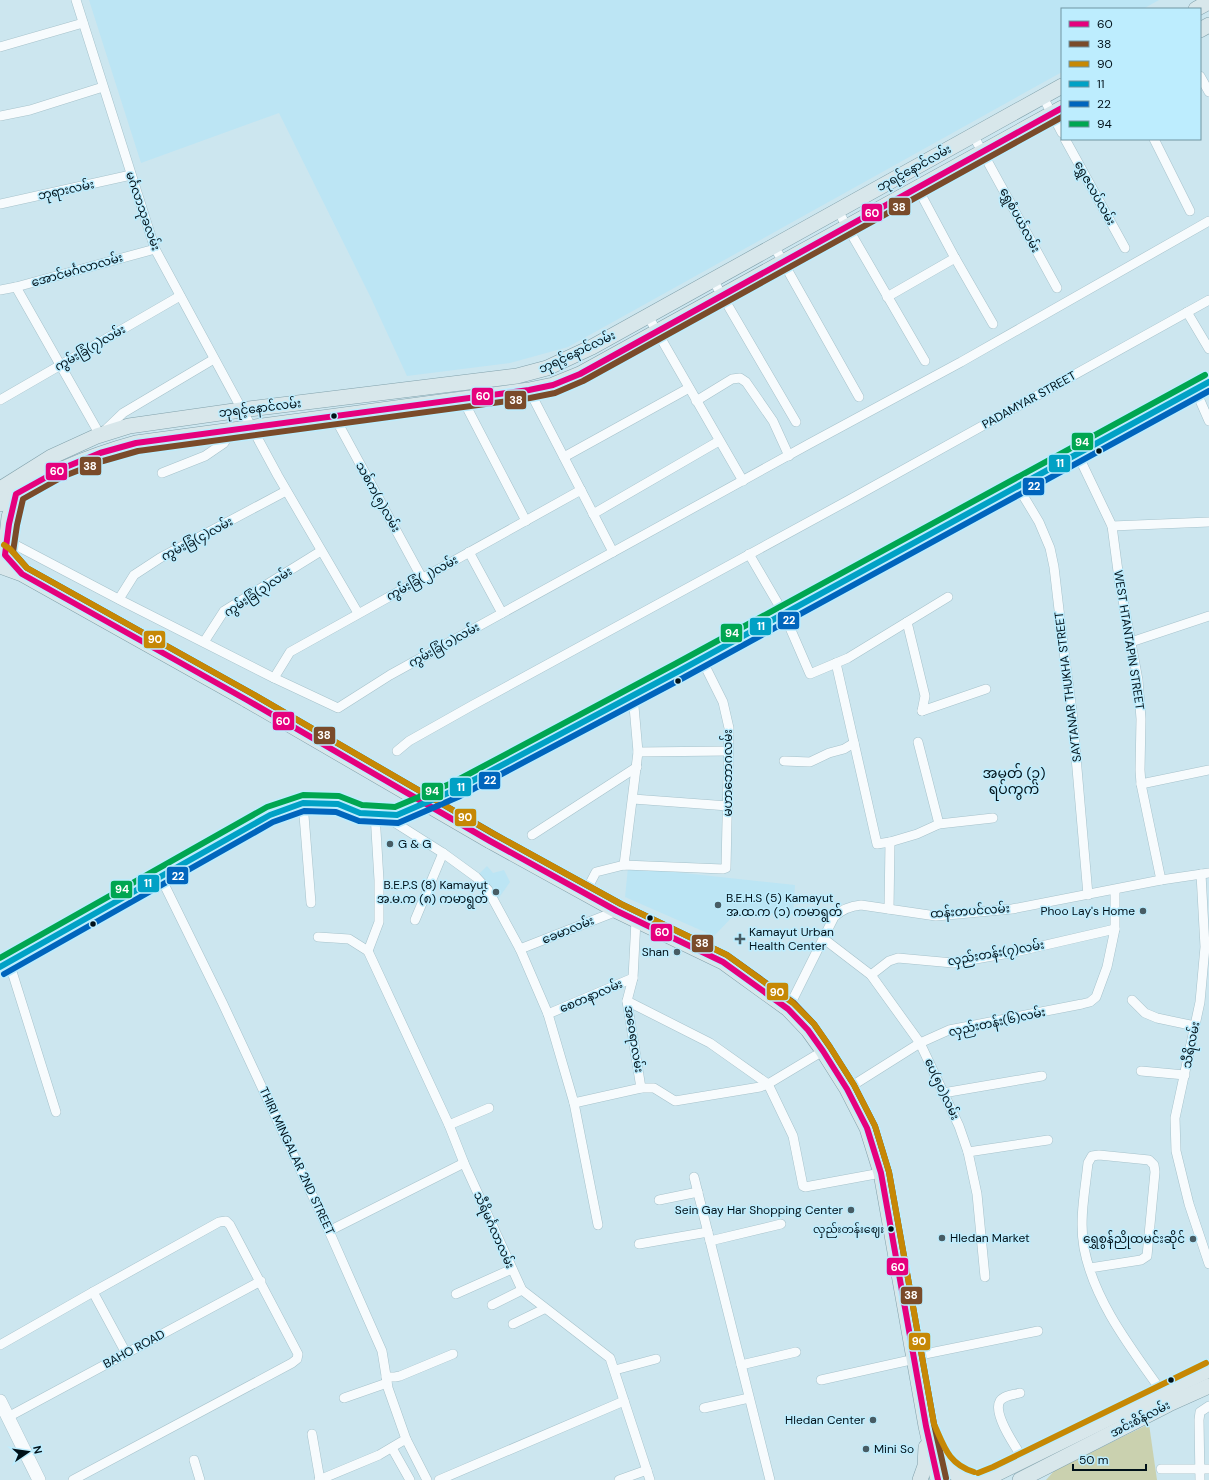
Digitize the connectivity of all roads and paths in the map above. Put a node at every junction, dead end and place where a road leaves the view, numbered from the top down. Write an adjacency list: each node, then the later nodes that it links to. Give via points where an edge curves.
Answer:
1 (76, 0): 4 (street, မင်္ဂလာသုခလမ်း)
2 (1209, 2): 3 (main road)
3 (1198, 8)
4 (83, 23): 5 (street); 7 (street, မင်္ဂလာသုခလမ်း)
5 (0, 47)
6 (1201, 78): 9 (street)
7 (103, 87): 12 (street, via 30,110); 18 (street, မင်္ဂလာသုခလမ်း)
8 (1061, 87): 10 (main road, ဘုရင့်နောင်လမ်း)
9 (1209, 92)
10 (1043, 97): 11 (street); 14 (main road, ဘုရင့်နောင်လမ်း)
11 (1057, 111): 13 (street); 17 (main road, ဘုရင့်နောင်လမ်း)
12 (0, 116)
13 (1061, 129)
14 (973, 135): 17 (street, ရွှေစံပယ်လမ်း); 21 (main road, ဘုရင့်နောင်လမ်း)
15 (1066, 140): 26 (street, ရွှေဇလပ်လမ်း)
16 (1154, 140): 22 (street)
17 (983, 152): 19 (main road, ဘုရင့်နောင်လမ်း); 32 (street, ရွှေစံပယ်လမ်း)
18 (131, 175): 20 (street, ဘုရားလမ်း); 27 (street, မင်္ဂလာသုခလမ်း)
19 (916, 187): 24 (main road, ဘုရင့်နောင်လမ်း); 28 (street)
20 (0, 204)
21 (838, 210): 24 (street); 25 (main road, ဘုရင့်နောင်လမ်း)
22 (1190, 212)
23 (1209, 221): 67 (street, ကွမ်းခြံ(၁)လမ်း, via 956,365)
24 (847, 226): 29 (main road, ဘုရင့်နောင်လမ်း); 36 (street)
25 (774, 246): 29 (street); 30 (main road, ဘုရင့်နောင်လမ်း)
26 (1125, 248)
27 (154, 249): 31 (street, အောင်မင်္ဂလာလမ်း); 35 (street, မင်္ဂလာသုခလမ်း)
28 (955, 258): 36 (street); 40 (street)
29 (783, 262): 34 (main road, ဘုရင့်နောင်လမ်း); 52 (street)
30 (713, 280): 34 (street); 39 (main road, ဘုရင့်နောင်လမ်း)
31 (16, 288): 33 (street, အောင်မင်္ဂလာလမ်း); 45 (street)
32 (1056, 288)
33 (0, 290)
34 (722, 294): 41 (main road, ဘုရင့်နောင်လမ်း); 61 (street)
35 (180, 296): 43 (street, မင်္ဂလာသုခလမ်း); 45 (street, ကွမ်းခြံ(၇)လမ်း)
36 (887, 297): 44 (street)
37 (1209, 300): 38 (street, PADAMYAR STREET)
38 (1187, 312): 42 (street); 85 (street, PADAMYAR STREET)
39 (648, 316): 41 (street); 46 (main road, ဘုရင့်နောင်လမ်း, via 592,348 547,368 517,376)
40 (993, 324)
41 (656, 331): 48 (street); 50 (main road, ဘုရင့်နောင်လမ်း, via 580,374 553,385)
42 (1209, 349)
43 (214, 359): 58 (street, မင်္ဂလာသုခလမ်း); 64 (street, via 123,413)
44 (925, 361)
45 (60, 366): 54 (street, ကွမ်းခြံ(၇)လမ်း); 64 (street)
46 (467, 382): 51 (main road, ဘုရင့်နောင်လမ်း); 53 (main road)
47 (1209, 382): 49 (main road)
48 (689, 388): 56 (street); 68 (street)
49 (1195, 389): 60 (street); 66 (main road)
50 (529, 390): 53 (main road, ဘုရင့်နောင်လမ်း); 68 (street)
51 (393, 391): 55 (main road, ဘုရင့်နောင်လမ်း); 57 (main road)
52 (859, 397)
53 (466, 399): 57 (main road, ဘုရင့်နောင်လမ်း); 78 (street)
54 (0, 400)
55 (322, 400): 58 (main road, ဘုရင့်နောင်လမ်း); 59 (main road)
56 (696, 401): 65 (street); 67 (street, via 732,379 740,378 746,382 773,421)
57 (396, 408): 59 (main road, ဘုရင့်နောင်လမ်း)
58 (241, 410): 62 (street, မင်္ဂလာသုခလမ်း); 64 (main road, ဘုရင့်နောင်လမ်း, via 129,426)
59 (329, 417): 62 (main road, ဘုရင့်နောင်လမ်း); 86 (street, သစ်က(၅)လမ်း)
60 (1209, 421)
61 (796, 422)
62 (252, 427): 63 (main road, ဘုရင့်နောင်လမ်း); 74 (street, မင်္ဂလာသုခလမ်း)
63 (232, 430): 69 (street, via 224,443 205,456); 75 (main road, ဘုရင့်နောင်လမ်း, via 136,443 108,450 61,469)
64 (100, 435): 72 (main road, ဘုရင့်နောင်လမ်း, via 51,457)
65 (719, 441): 70 (street); 77 (street)
66 (1077, 453): 71 (main road); 80 (street, WEST HTANTAPIN STREET)
67 (789, 456): 70 (street, ကွမ်းခြံ(၁)လမ်း)
68 (564, 457): 73 (street)
69 (162, 473)
70 (743, 481): 83 (street, ကွမ်းခြံ(၁)လမ်း)
71 (1018, 487): 91 (main road); 125 (street, SAYTANAR THUKHA STREET, via 1039,522 1050,548 1054,567 1072,712)
72 (0, 489)
73 (581, 490): 77 (street); 78 (street, ကွမ်းခြံ(၂)လမ်း)
74 (286, 491): 81 (street, မင်္ဂလာသုခလမ်း); 88 (street, ကွမ်းခြံ(၄)လမ်း, via 160,558 134,575)
75 (16, 494): 76 (main road, ဘုရင့်နောင်လမ်း); 84 (main road)
76 (0, 504)
77 (593, 514): 83 (street)
78 (526, 521): 82 (street, ကွမ်းခြံ(၂)လမ်း)
79 (1209, 522): 80 (street)
80 (1112, 526): 95 (street, WEST HTANTAPIN STREET)
81 (321, 551): 89 (street, မင်္ဂလာသုခလမ်း); 94 (street, ကွမ်းခြံ(၃)လမ်း, via 224,611)
82 (469, 552): 86 (street, ကွမ်းခြံ(၂)လမ်း); 90 (street)
83 (613, 552): 90 (street, ကွမ်းခြံ(၁)လမ်း)
84 (3, 553): 88 (street); 124 (main road, bridge, via 22,574)
85 (749, 554): 91 (street); 103 (street, PADAMYAR STREET, via 409,741)
86 (422, 578): 89 (street, ကွမ်းခြံ(၂)လမ်း)
87 (948, 597): 93 (street)
88 (119, 599): 94 (street)
89 (358, 613): 98 (street, ကွမ်းခြံ(၂)လမ်း, via 290,652)
90 (502, 613): 98 (street, ကွမ်းခြံ(၁)လမ်း, via 390,675 338,708)
91 (784, 614): 96 (main road); 97 (street, via 810,674)
92 (1209, 616): 95 (street)
93 (907, 622): 97 (street); 99 (street, via 925,696 922,711)
94 (204, 642): 98 (street)
95 (1130, 642): 109 (street, WEST HTANTAPIN STREET, via 1138,680)
96 (701, 658): 100 (main road); 104 (street, မဟာဘောဂလမ်း, via 724,702 729,728)
97 (836, 663): 102 (street)
98 (274, 678)
99 (986, 689)
100 (633, 695): 105 (street); 113 (main road, via 455,790 397,815)
101 (918, 742): 115 (street)
102 (854, 743): 106 (street, via 810,762); 117 (street, via 877,844)
103 (397, 751)
104 (728, 751): 105 (street); 112 (street, မဟာဘောဂလမ်း)
105 (638, 752): 107 (street)
106 (784, 761)
107 (637, 767): 110 (street); 116 (street)
108 (1209, 770): 109 (street)
109 (1141, 784): 122 (street, WEST HTANTAPIN STREET)
110 (633, 798): 112 (street); 119 (street)
111 (303, 803): 113 (main road, via 338,804 360,812); 121 (main road, via 270,815); 126 (street)
112 (728, 806): 119 (street, မဟာဘောဂလမ်း, via 725,869)
113 (379, 815): 118 (street); 135 (street, via 379,922)
114 (993, 818): 115 (street)
115 (939, 824): 117 (street)
116 (532, 835)
117 (890, 842): 127 (street)
118 (443, 853): 129 (street); 134 (street, via 476,876 488,890)
119 (624, 866): 124 (street, via 596,872)
120 (1205, 874): 122 (street, ထန်းတပင်လမ်း); 143 (street, သီရိလမ်း, via 1205,947)
121 (160, 876): 136 (main road); 166 (street, THIRI MINGALAR 2ND STREET)
122 (1161, 880): 123 (street, ထန်းတပင်လမ်း)
123 (1115, 890): 125 (street, ထန်းတပင်လမ်း); 131 (street)
124 (584, 893): 128 (main road)
125 (1088, 895): 127 (street, ထန်းတပင်လမ်း, via 1012,909 936,916)
126 (311, 903)
127 (889, 909): 133 (street, ထန်းတပင်လမ်း, via 861,905 844,909 834,917)
128 (617, 911): 130 (main road); 134 (street, ခေမာလမ်း)
129 (415, 920)
130 (636, 920): 138 (street, အဝေရာလမ်း); 141 (main road, via 723,962)
131 (1115, 929): 137 (street, လှည်းတန်း(၇)လမ်း, via 953,963 898,958 889,961); 144 (street, လှည်းတန်း(၆)လမ်း, via 1107,967 1096,997 1090,1002 949,1030)
132 (318, 937): 135 (street, via 349,940)
133 (824, 938): 137 (street, ပေ(၅၀)လမ်း); 141 (street, ထန်းတပင်လမ်း)
134 (520, 950): 142 (street)
135 (368, 951): 156 (street, သီရိမင်္ဂလာလမ်း)
136 (5, 964): 155 (street)
137 (871, 975): 144 (street, ပေ(၅၀)လမ်း)
138 (633, 978): 140 (street, အဝေရာလမ်း); 142 (street, စေတနာလမ်း)
139 (1132, 1000): 143 (street, via 1145,1013 1157,1018)
140 (627, 1001): 149 (street, via 710,1043); 150 (street, အဝေရာလမ်း)
141 (788, 1009): 145 (main road)
142 (548, 1014): 153 (street)
143 (1195, 1026): 147 (street, သီရိလမ်း)
144 (920, 1043): 151 (street, လှည်းတန်း(၆)လမ်း); 152 (street, ပေ(၅၀)လမ်း)
145 (823, 1051): 149 (street); 151 (main road)
146 (1141, 1071): 147 (street)
147 (1185, 1075): 170 (street, သီရိလမ်း, via 1175,1118 1176,1151 1188,1204)
148 (1042, 1076): 152 (street)
149 (768, 1084): 150 (street, via 675,1101 654,1088); 160 (street, via 793,1136 803,1186)
150 (641, 1088): 153 (street)
151 (847, 1089): 160 (main road, via 867,1128)
152 (943, 1093): 158 (street, ပေ(၅၀)လမ်း)
153 (574, 1103): 165 (street)
154 (489, 1108): 156 (street)
155 (56, 1112)
156 (449, 1126): 159 (street, သီရိမင်္ဂလာလမ်း)
157 (1048, 1140): 158 (street)
158 (968, 1152): 173 (street, ပေ(၅၀)လမ်း, via 976,1194)
159 (464, 1163): 166 (street); 172 (street, သီရိမင်္ဂလာလမ်း)
160 (881, 1173): 186 (main road)
161 (694, 1177): 162 (street)
162 (698, 1192): 163 (street); 167 (street)
163 (659, 1200)
164 (781, 1224): 168 (street)
165 (598, 1225)
166 (329, 1231): 191 (street, THIRI MINGALAR 2ND STREET, via 382,1351)
167 (708, 1232): 168 (street); 169 (street)
168 (710, 1241): 188 (street)
169 (639, 1244)
170 (1209, 1264)
171 (1090, 1268): 171 (street, via 1084,1247 1083,1211 1088,1163 1092,1156 1099,1155 1150,1160 1156,1172 1147,1256 1141,1260); 194 (street, via 1097,1288 1122,1335)
172 (512, 1269): 175 (street, သီရိမင်္ဂလာလမ်း); 177 (street)
173 (985, 1277)
174 (261, 1281): 176 (street, via 226,1221 218,1222); 184 (street, BAHO ROAD); 216 (street, via 298,1354 297,1359)
175 (522, 1290): 178 (street); 179 (street, သီရိမင်္ဂလာလမ်း)
176 (92, 1292): 182 (street); 184 (street)
177 (456, 1294)
178 (492, 1305)
179 (544, 1309): 180 (street); 189 (street, သီရိမင်္ဂလာလမ်း, via 608,1356)
180 (513, 1324)
181 (1038, 1331): 186 (street)
182 (0, 1345)
183 (796, 1352): 188 (street)
184 (126, 1353): 202 (street, BAHO ROAD)
185 (453, 1354): 191 (street)
186 (915, 1357): 192 (street); 203 (main road)
187 (656, 1359): 189 (street)
188 (741, 1365): 197 (street)
189 (614, 1370): 199 (street, သီရိမင်္ဂလာလမ်း)
190 (1209, 1370): 194 (main road, အင်းစိန်လမ်း)
191 (387, 1380): 196 (street); 205 (street, THIRI MINGALAR 2ND STREET)
192 (821, 1380)
193 (1209, 1386): 214 (main road, အင်းစိန်လမ်း)
194 (1162, 1392): 210 (main road, အင်းစိန်လမ်း)
195 (1020, 1393): 210 (street, via 1007,1396 1000,1401 998,1409 1007,1433)
196 (344, 1398)
197 (749, 1398): 201 (street); 224 (street)
198 (0, 1401): 202 (main road)
199 (624, 1401): 213 (street, သီရိမင်္ဂလာလမ်း); 221 (street)
200 (1209, 1406): 208 (street, via 1200,1412)
201 (704, 1408)
202 (8, 1416): 215 (main road)
203 (926, 1426): 225 (main road, via 925,1466); 226 (main road); 227 (main road, via 946,1466 953,1473)
204 (312, 1434): 218 (street)
205 (406, 1440): 207 (street); 220 (street, THIRI MINGALAR 2ND STREET)
206 (1209, 1444): 208 (street)
207 (392, 1448): 218 (street); 219 (street)
208 (1200, 1448): 212 (street)
209 (194, 1460): 217 (street)
210 (1024, 1460): 228 (main road, အင်းစိန်လမ်း)
211 (1161, 1469): 212 (street)
212 (1205, 1469): 229 (street)
213 (647, 1470): 222 (street); 223 (street, သီရိမင်္ဂလာလမ်း)
214 (1024, 1479)
215 (39, 1480)
216 (73, 1480)
217 (200, 1480)
218 (320, 1480)
219 (410, 1480)
220 (427, 1480)
221 (439, 1480)
222 (619, 1480)
223 (650, 1480)
224 (770, 1480)
225 (920, 1480)
226 (938, 1480)
227 (971, 1480)
228 (981, 1480)
229 (1200, 1480)

